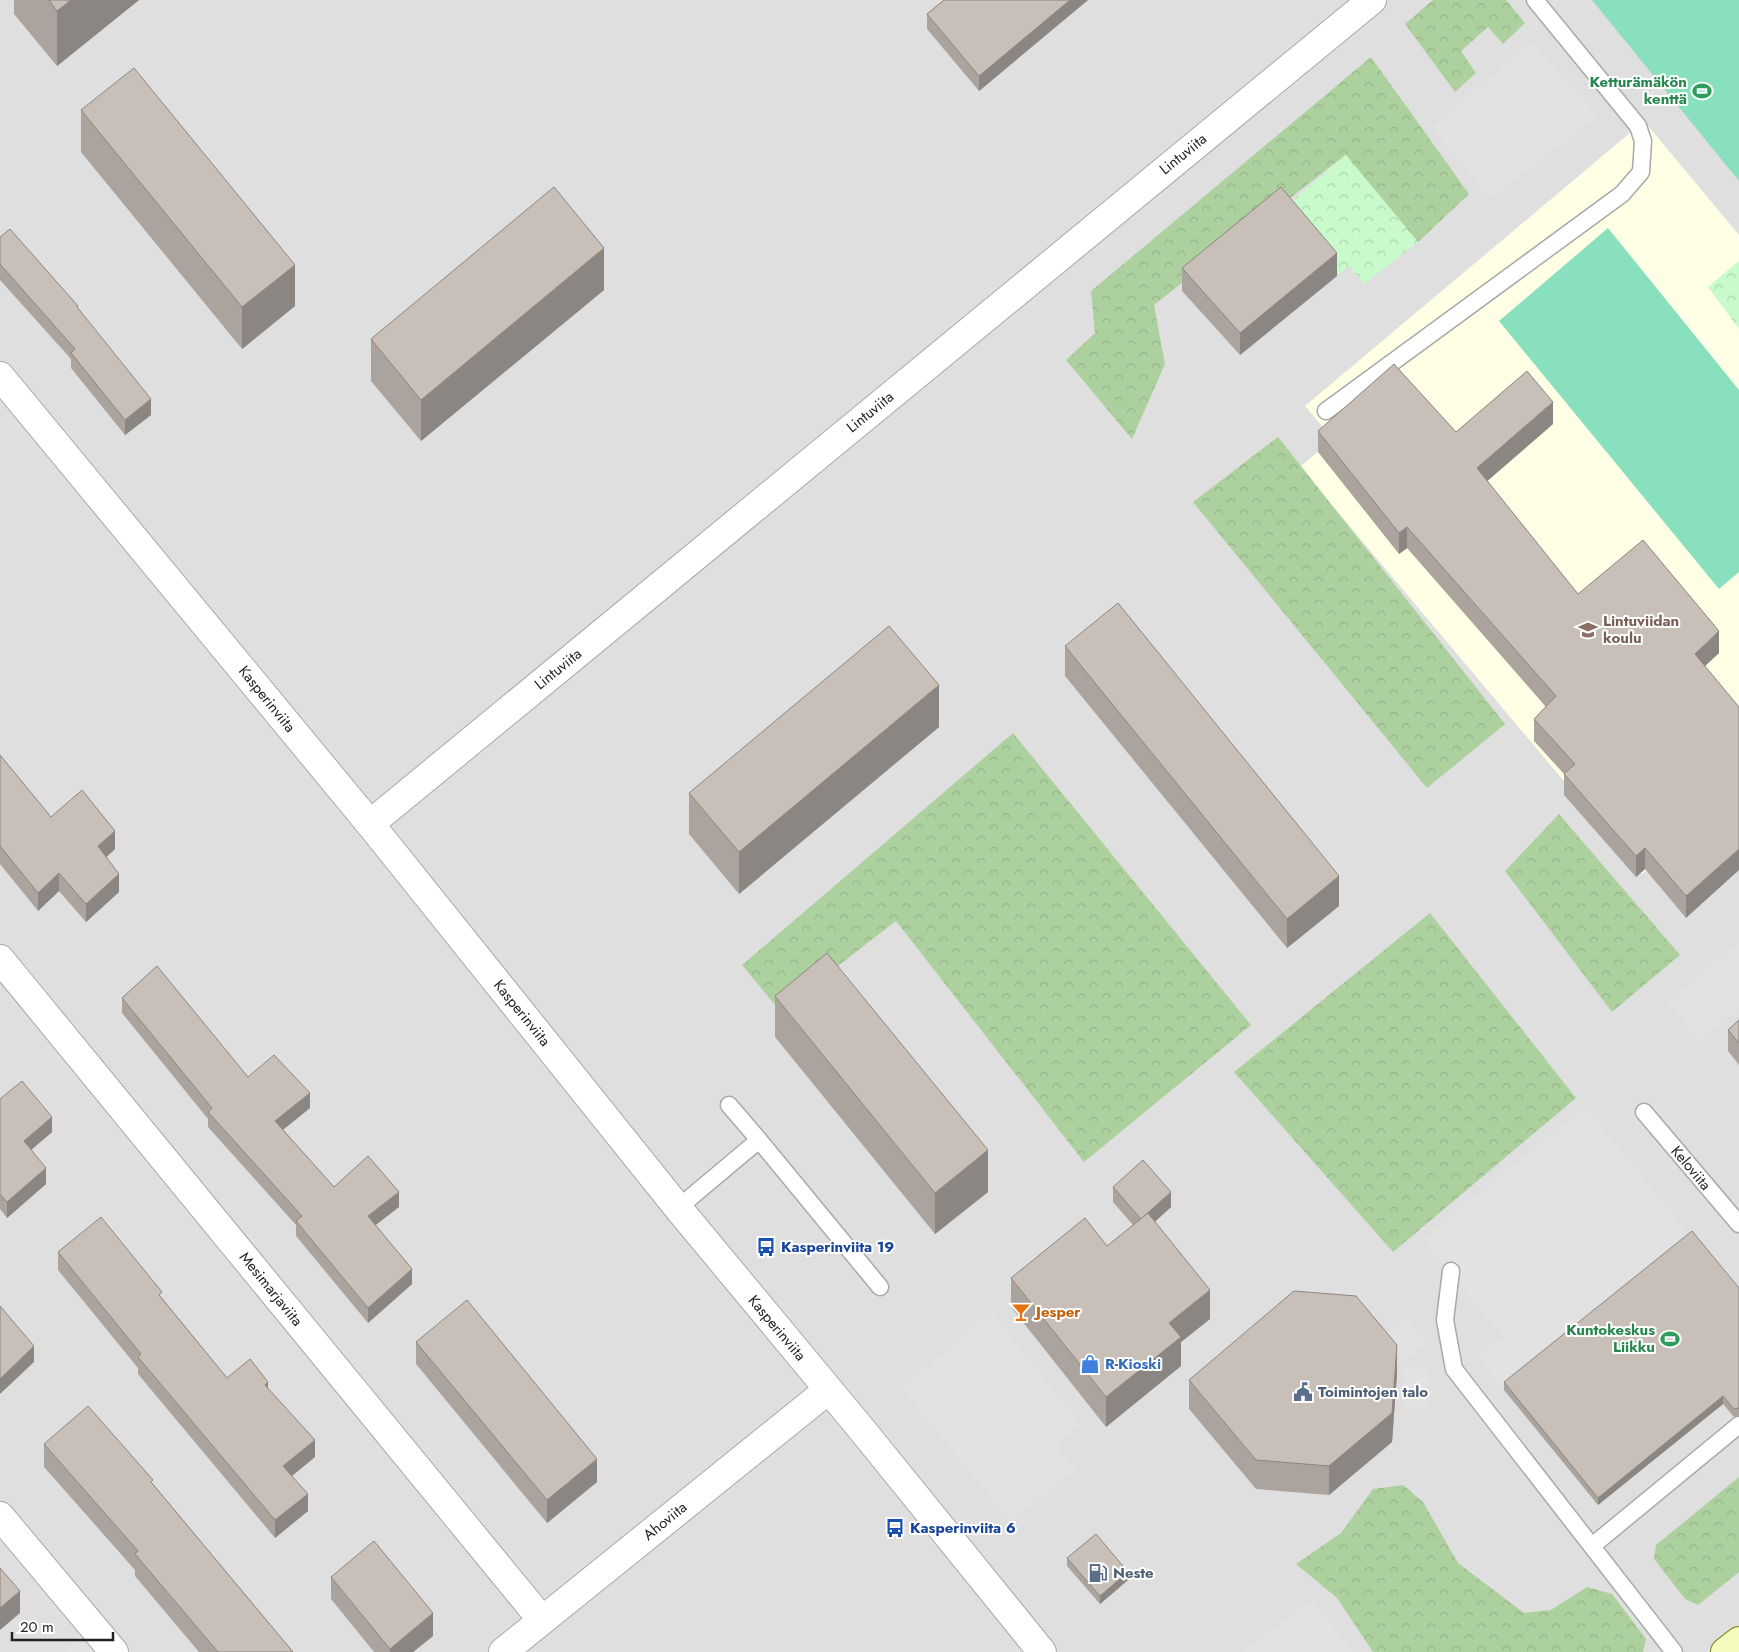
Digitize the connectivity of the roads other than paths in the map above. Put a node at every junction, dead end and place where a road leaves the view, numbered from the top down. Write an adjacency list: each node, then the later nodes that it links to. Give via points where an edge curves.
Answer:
1 (1372, 0): 5 (street, Lintuviita)
2 (1535, 0): 4 (lane, via 1638,126 1643,140 1641,172 1622,194)
3 (0, 376): 5 (street, Kasperinviita)
4 (1326, 411)
5 (370, 824): 10 (street, Kasperinviita)
6 (0, 959): 18 (street, Mesimarjaviita)
7 (729, 1105): 9 (lane)
8 (1644, 1112): 11 (lane, Keloviita)
9 (759, 1140): 10 (lane); 13 (lane)
10 (678, 1208): 14 (street, Kasperinviita)
11 (1739, 1224)
12 (1452, 1271): 17 (lane, via 1445,1320 1454,1369)
13 (880, 1287)
14 (828, 1390): 18 (street, Ahoviita); 22 (street, Kasperinviita)
15 (1739, 1425): 17 (lane)
16 (0, 1516): 20 (street)
17 (1592, 1546): 23 (lane)
18 (542, 1620): 21 (street, Ahoviita)
19 (1739, 1641): 24 (street)
20 (114, 1652)
21 (503, 1652)
22 (1042, 1652)
23 (1674, 1652)
24 (1725, 1652)

